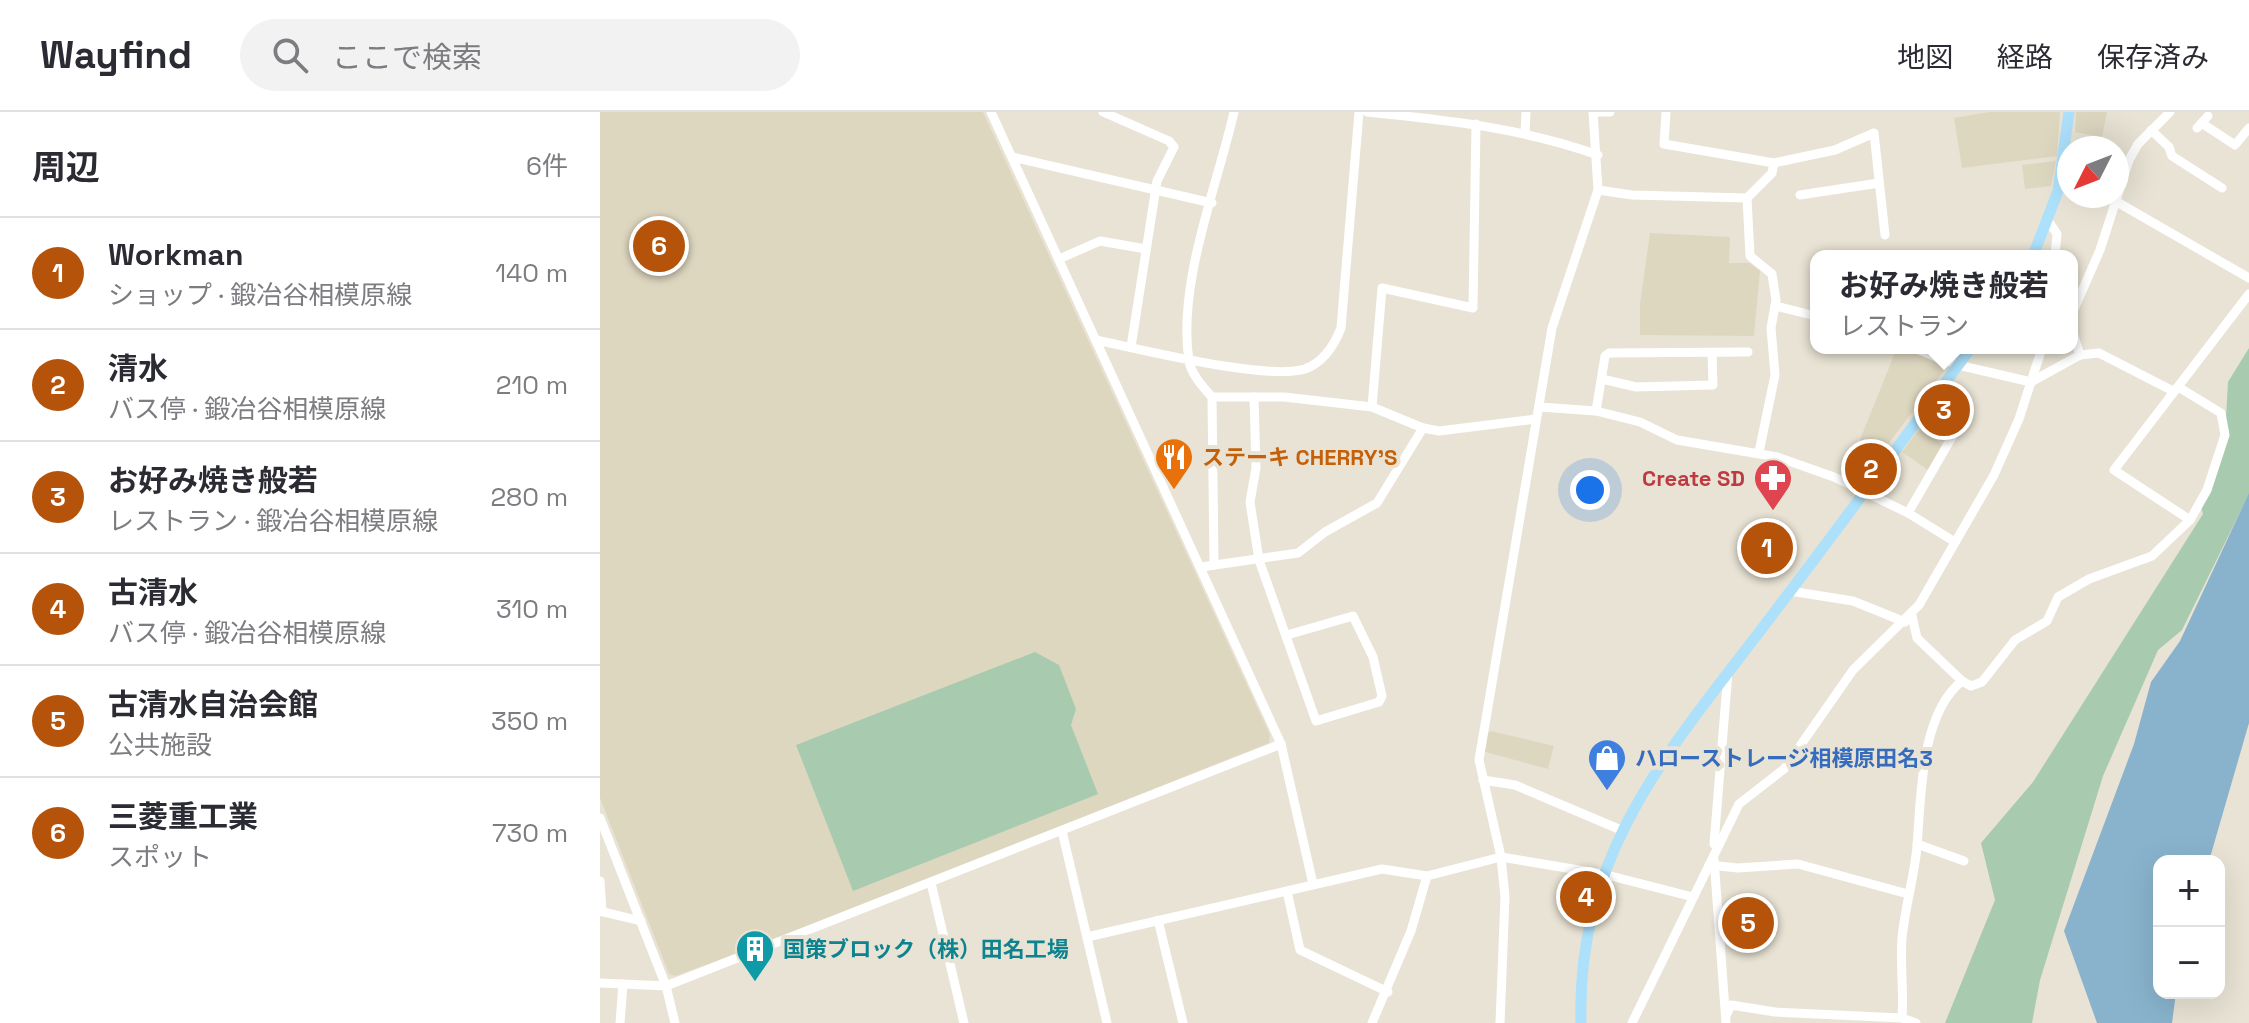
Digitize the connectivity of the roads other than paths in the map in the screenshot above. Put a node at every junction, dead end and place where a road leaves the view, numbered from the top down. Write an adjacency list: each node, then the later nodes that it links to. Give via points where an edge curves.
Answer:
1 (991, 112): 19 (street)
2 (1103, 112): 12 (street)
3 (1234, 112): 28 (street)
4 (1359, 112): 51 (street, via 1336,343 1305,369)
5 (1367, 112): 14 (street)
6 (1526, 112): 17 (street)
7 (1593, 112): 8 (street); 18 (street)
8 (1610, 112)
9 (1666, 112): 21 (street, via 1664,144)
10 (2069, 112): 31 (main road, via 2064,168)
11 (2170, 112): 16 (street)
12 (1119, 115): 24 (street, via 1174,147)
13 (2203, 123): 15 (street, via 2235,145)
14 (1476, 124): 17 (street); 58 (street, via 1473,308 1382,288)
15 (2249, 128)
16 (2151, 130): 20 (street); 23 (street, via 2172,156)
17 (1525, 133): 18 (street)
18 (1598, 155): 25 (street)
19 (1012, 157): 24 (street); 36 (street)
20 (2129, 160)
21 (1774, 163): 22 (street, via 1835,150 1874,133); 27 (street, via 1772,173)
22 (1879, 183): 26 (street); 32 (street)
23 (2222, 188)
24 (1156, 190): 28 (street); 33 (street)
25 (1598, 190): 27 (street); 59 (street, via 1558,305)
26 (1800, 195)
27 (1747, 198): 40 (street, via 1750,256 1772,274)
28 (1212, 203): 51 (street, via 1191,294)
29 (2115, 208): 39 (street)
30 (2127, 208): 37 (street)
31 (2049, 222): 34 (main road); 35 (street, via 2057,234)
32 (1885, 235)
33 (1146, 249): 36 (street, via 1100,241); 43 (street)
34 (2036, 250)
35 (2056, 250)
36 (1059, 259): 42 (street)
37 (2249, 278)
38 (2249, 294): 55 (street)
39 (2078, 299)
40 (1775, 306): 41 (street); 64 (street, via 1775,375)
41 (1810, 315)
42 (1096, 340): 43 (street); 71 (street)
43 (1131, 347): 51 (street)
44 (2078, 349): 50 (street)
45 (1748, 352): 46 (street)
46 (1712, 353): 53 (street, via 1609,353); 53 (street, via 1713,385 1636,387)
47 (1930, 354): 52 (street)
48 (1966, 354): 52 (main road)
49 (2040, 354): 54 (street)
50 (2080, 355): 54 (street); 55 (street, via 2114,358)
51 (1188, 360): 56 (street)
52 (1958, 365): 54 (street); 61 (main road)
53 (1602, 379): 60 (street)
54 (2031, 382): 68 (street, via 1994,475)
55 (2176, 390): 67 (street, via 2221,413 2225,435 2207,490); 67 (street, via 2114,470)
56 (1212, 397): 57 (street); 70 (street)
57 (1254, 397): 58 (street); 69 (street, via 1256,468 1250,502)
58 (1372, 407): 63 (street)
59 (1540, 407): 60 (street); 62 (street)
60 (1596, 411): 64 (street, via 1640,422 1677,440)
61 (1921, 415): 65 (main road); 66 (street, via 1951,431 1952,437)
62 (1536, 419): 63 (street, via 1439,431); 78 (street, via 1479,760)
63 (1423, 428): 69 (street, via 1377,503 1298,553)
64 (1759, 452): 65 (street)
65 (1864, 492): 66 (street); 72 (main road)
66 (1908, 513): 68 (street)
67 (2190, 520): 76 (street, via 2152,556 2089,579 2058,597 2047,621 2007,647 1982,682 1971,686)
68 (1955, 542): 73 (street)
69 (1259, 560): 70 (street); 74 (street)
70 (1214, 565): 71 (street)
71 (1201, 567): 77 (street)
72 (1790, 591): 73 (street, via 1853,601); 75 (main road)
73 (1909, 619): 76 (street, via 1917,638); 83 (street, via 1853,670 1780,773 1739,804)
74 (1287, 635): 74 (street, via 1316,721 1379,702 1373,657 1353,616)
75 (1728, 672): 80 (main road); 83 (street)
76 (1962, 681): 82 (street, via 1948,693 1934,728 1917,806)
77 (1281, 744): 81 (street); 91 (street)
78 (1483, 780): 80 (street, via 1515,785); 84 (street)
79 (600, 818): 97 (street)
80 (1621, 830): 87 (main road)
81 (1062, 831): 90 (street); 98 (street)
82 (1917, 844): 85 (street); 93 (street)
83 (1714, 850): 86 (street)
84 (1501, 857): 87 (street); 88 (street); 111 (street, via 1505,908)
85 (1964, 861)
86 (1711, 865): 93 (street, via 1798,864); 94 (street); 104 (street)
87 (1603, 874): 94 (street); 112 (main road, via 1585,945)
88 (1427, 876): 91 (street, via 1382,869); 102 (street)
89 (600, 881): 95 (street)
90 (931, 883): 101 (street); 107 (street)
91 (1313, 884): 92 (street)
92 (1287, 891): 96 (street); 102 (street, via 1300,950)
93 (1908, 894): 103 (street)
94 (1693, 897): 113 (street)
95 (601, 912): 97 (street)
96 (1158, 920): 98 (street); 109 (street)
97 (641, 921): 101 (street)
98 (1087, 937): 108 (street)
99 (600, 983): 100 (street)
100 (623, 984): 101 (street); 105 (street)
101 (666, 986): 106 (street)
102 (1388, 992): 110 (street)
103 (1902, 1018): 104 (street, via 1731,1005); 114 (street)
104 (1725, 1020)
105 (620, 1023)
106 (675, 1023)
107 (962, 1023)
108 (1107, 1023)
109 (1183, 1023)
110 (1372, 1023)
111 (1500, 1023)
112 (1581, 1023)
113 (1632, 1023)
114 (1916, 1023)

